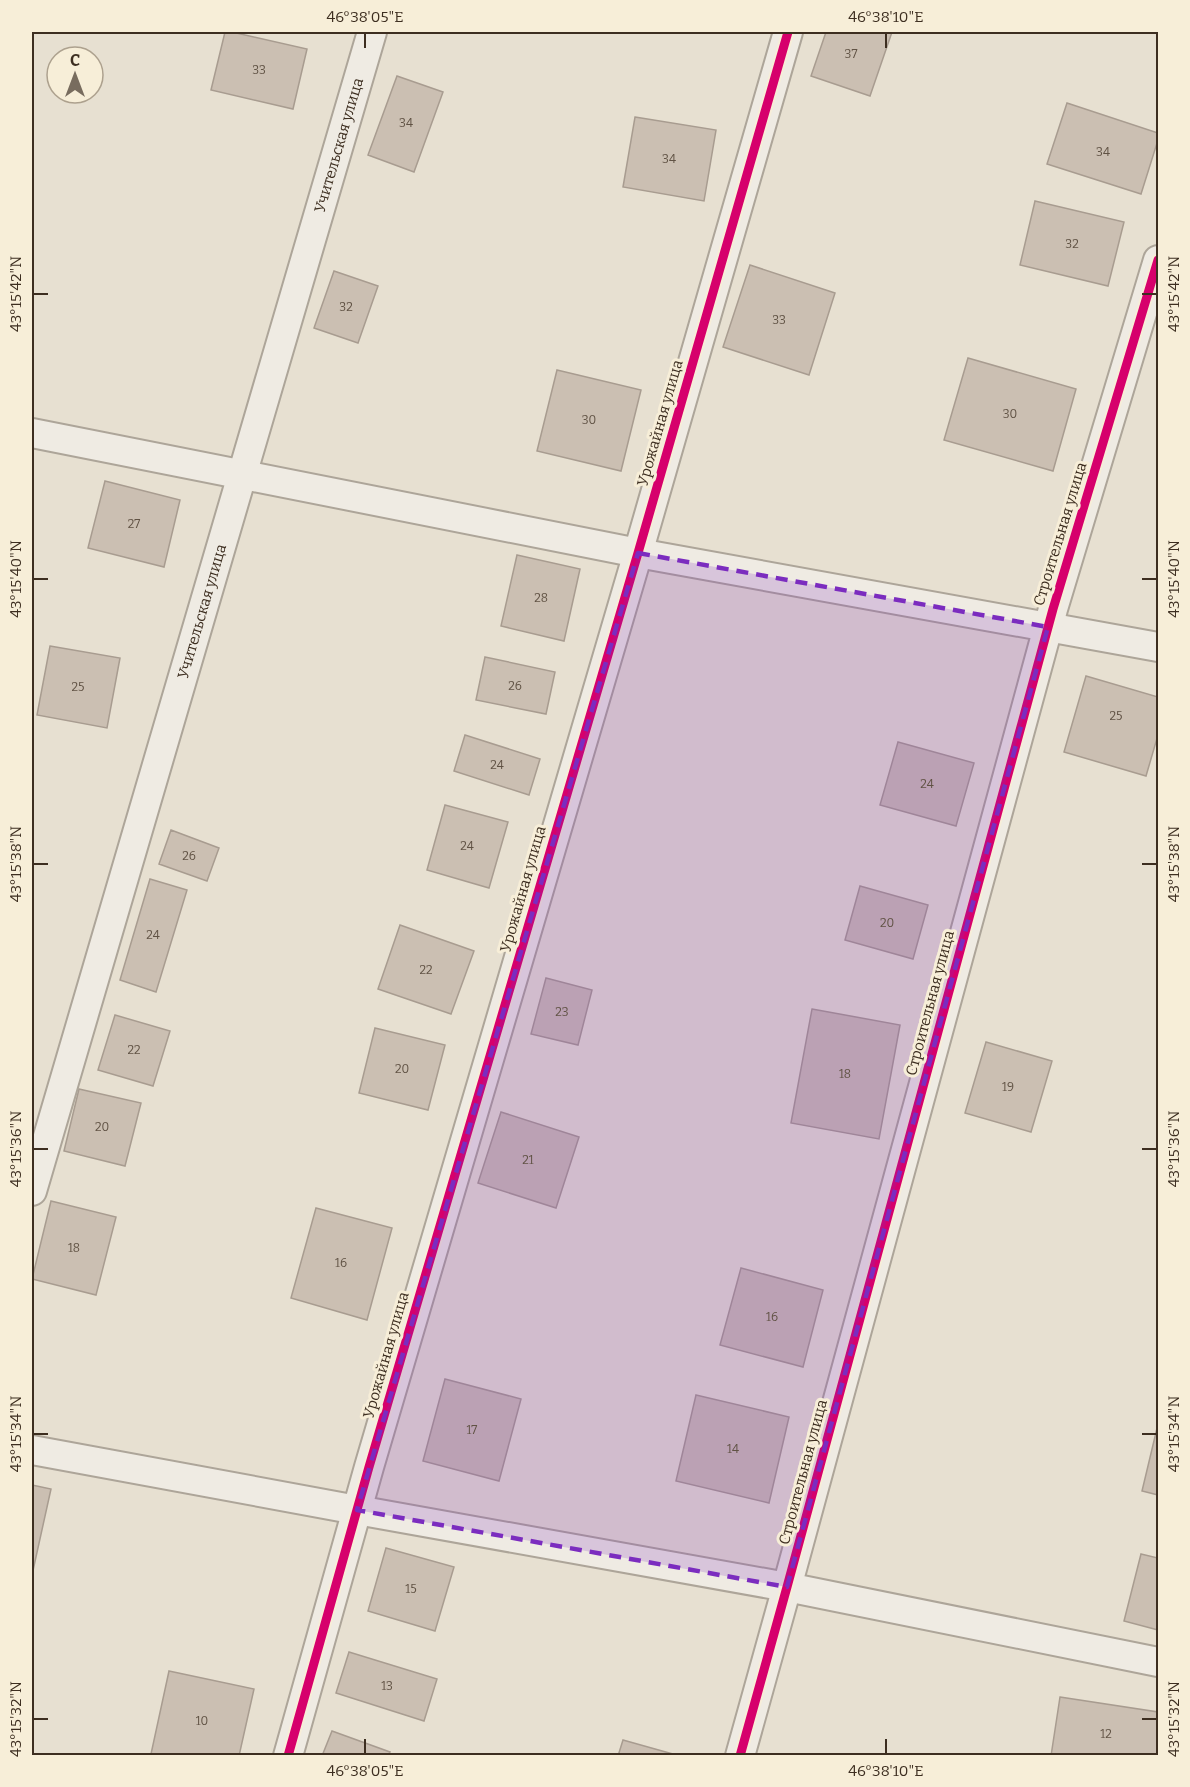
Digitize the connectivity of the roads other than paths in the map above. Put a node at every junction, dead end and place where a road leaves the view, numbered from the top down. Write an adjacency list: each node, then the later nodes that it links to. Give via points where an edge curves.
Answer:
1 (372, 32): 5 (street, Учительская улица)
2 (788, 32): 6 (street, Урожайная улица)
3 (1158, 260): 7 (street, Строительная улица)
4 (32, 433): 5 (street)
5 (242, 474): 6 (street); 9 (street, Учительская улица)
6 (638, 553): 7 (street); 11 (street, Урожайная улица)
7 (1048, 627): 8 (street); 12 (street, Строительная улица)
8 (1158, 647)
9 (32, 1191)
10 (32, 1450): 11 (street)
11 (357, 1510): 12 (street); 14 (street, Урожайная улица)
12 (787, 1587): 13 (street); 15 (street, Строительная улица)
13 (1158, 1662)
14 (288, 1755)
15 (740, 1755)

